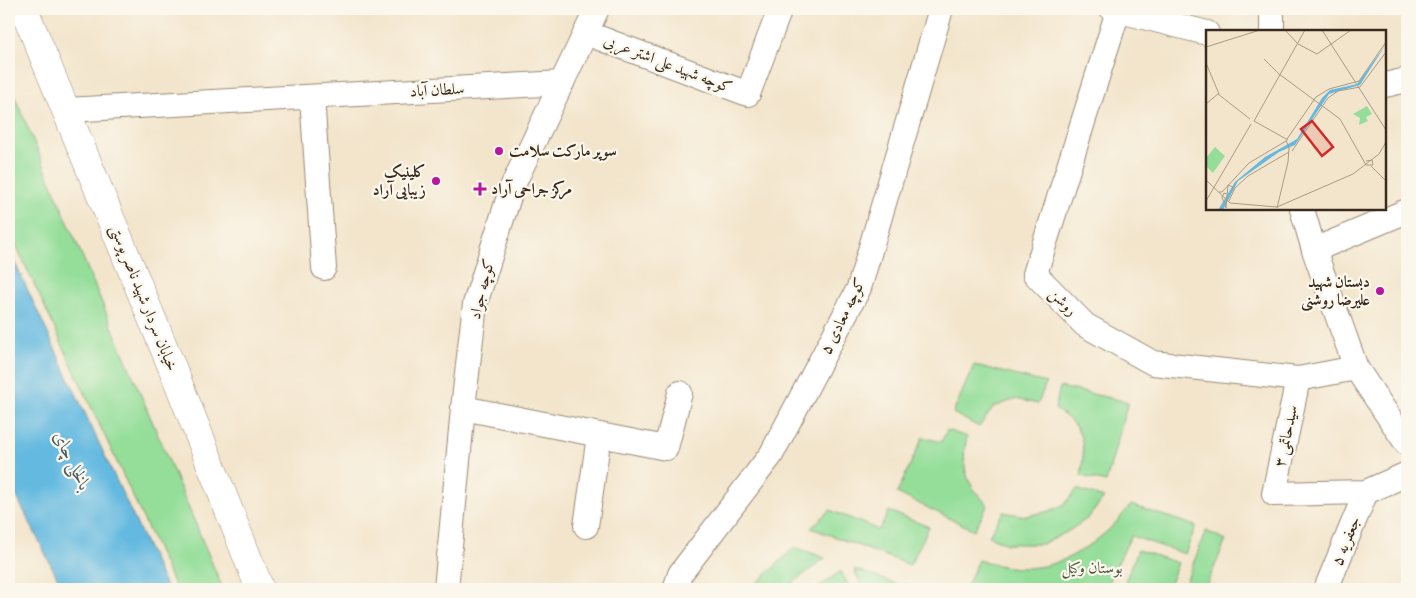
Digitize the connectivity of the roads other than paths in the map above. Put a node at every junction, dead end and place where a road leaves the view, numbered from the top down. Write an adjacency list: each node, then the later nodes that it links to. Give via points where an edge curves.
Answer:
1 (24, 9): 14 (main road, خیابان سردار شهید ناصر پوستی)
2 (596, 9): 8 (street, کوچه جواد)
3 (780, 9): 8 (street, کوچه شهید علی اشتر عربی, via 748,94)
4 (941, 9): 30 (street, کوچه معادی ۵, via 859,288 772,455 680,574)
5 (1272, 9): 7 (street)
6 (1115, 10): 9 (street); 20 (street, روشن, via 1035,274 1086,324 1153,363)
7 (1272, 30)
8 (586, 33): 11 (street, کوچه جواد)
9 (1206, 33)
10 (1407, 80): 12 (street)
11 (562, 83): 13 (street, سلطان آباد); 22 (street, کوچه جواد, via 512,187 475,304)
12 (1386, 85)
13 (312, 97): 14 (street, سلطان آباد); 18 (street)
14 (66, 110): 28 (main road, خیابان سردار شهید ناصر پوستی)
15 (1302, 210): 17 (street)
16 (1407, 211): 17 (street)
17 (1314, 250): 19 (street)
18 (324, 268)
19 (1356, 368): 20 (street, روشن); 24 (street)
20 (1298, 379): 26 (street, سیدحاتمی ۳, via 1274,494)
21 (680, 393): 23 (street, via 666,448)
22 (463, 408): 23 (street); 29 (street, کوچه جواد)
23 (599, 436): 27 (street)
24 (1407, 444)
25 (1407, 474): 26 (street)
26 (1366, 492): 31 (street, جعفریه ۵)
27 (586, 526)
28 (260, 589)
29 (446, 589)
30 (675, 589)
31 (1326, 589)

